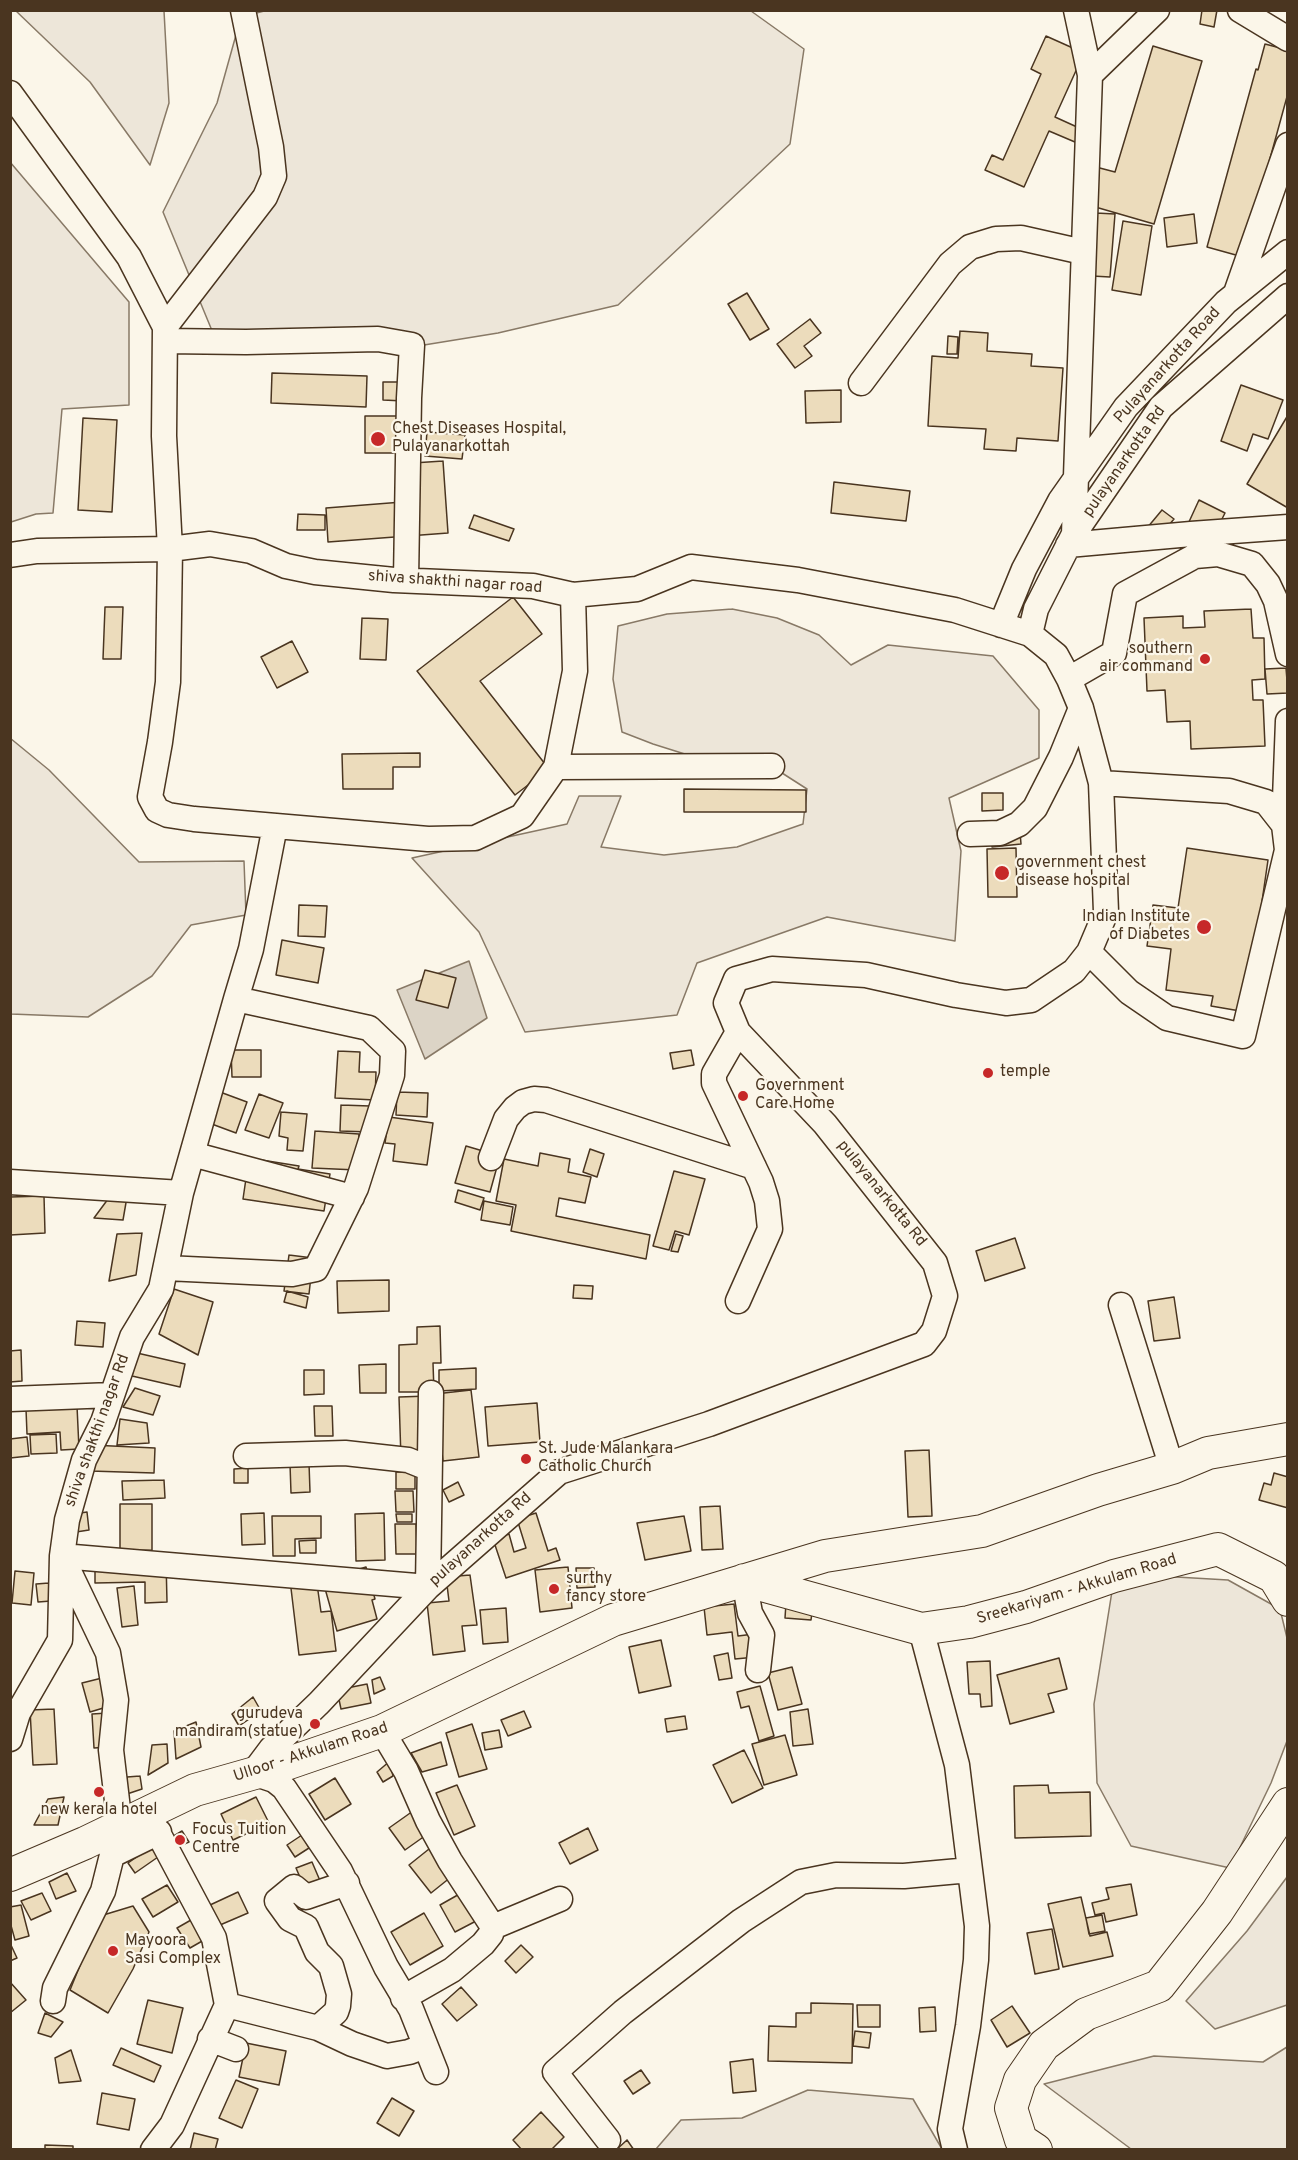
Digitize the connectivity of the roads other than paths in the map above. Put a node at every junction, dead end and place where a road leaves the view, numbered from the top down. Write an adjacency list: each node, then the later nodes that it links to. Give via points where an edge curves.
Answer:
1 (243, 10): 13 (street, via 274,176 265,197)
2 (1076, 10): 6 (street)
3 (1157, 10): 6 (street)
4 (1240, 10): 5 (street)
5 (1287, 39)
6 (1090, 75): 9 (street)
7 (15, 103): 13 (street, via 129,257)
8 (1287, 146): 11 (street)
9 (1083, 252): 14 (street, via 1021,238 996,239 970,248 950,264); 15 (street)
10 (1287, 252): 11 (street, Pulayanarkotta Road)
11 (1236, 294): 15 (street, Pulayanarkotta Road, via 1126,407)
12 (1287, 296): 17 (street, pulayanarkotta Rd, via 1161,407)
13 (165, 334): 18 (street, via 164,436); 20 (street, via 246,342 378,339 412,345)
14 (861, 383)
15 (1076, 479): 17 (street); 22 (street, Pulayanarkotta Road, via 1024,569)
16 (1287, 527): 17 (street)
17 (1071, 540): 23 (street, pulayanarkotta Rd, via 1036,609)
18 (170, 549): 19 (street, shiva shakthi nagar road); 20 (street, shiva shakthi nagar road, via 210,544 251,551 315,573); 32 (street, via 168,682 150,797 157,810 168,815)
19 (10, 555)
20 (406, 580): 21 (street, shiva shakthi nagar road, via 533,586)
21 (573, 595): 22 (street, shiva shakthi nagar road, via 637,589 692,567 907,599); 29 (street, via 575,670)
22 (1001, 625): 23 (street, pulayanarkotta Rd)
23 (1030, 634): 25 (street, pulayanarkotta Rd, via 1056,655)
24 (1287, 654): 25 (street, via 1276,601 1252,564 1218,554 1195,556 1125,594 1114,653)
25 (1069, 679): 26 (street, pulayanarkotta Rd)
26 (1082, 708): 30 (street, pulayanarkotta Rd); 33 (street, via 1035,808 1019,824 1000,833)
27 (1287, 721): 31 (street)
28 (772, 766): 29 (street)
29 (556, 767): 32 (street, via 522,816 475,838 428,839)
30 (1101, 783): 31 (street, via 1229,791 1266,802); 34 (street, pulayanarkotta Rd, via 1106,912)
31 (1284, 825): 34 (street, via 1287,850 1243,1036 1167,1018 1129,992)
32 (275, 826): 35 (street, shiva shakthi nagar Rd, via 251,949)
33 (970, 834)
34 (1089, 952): 36 (street, pulayanarkotta Rd, via 1074,971 1030,1000 1006,1003 866,975 772,969 736,979 726,1003)
35 (236, 999): 37 (street, shiva shakthi nagar Rd); 42 (street, via 369,1028 393,1051 392,1075)
36 (738, 1032): 39 (street, via 714,1074 714,1083); 55 (street, pulayanarkotta Rd, via 825,1124 935,1263 945,1296 934,1331 924,1344 897,1356 709,1424 559,1472)
37 (192, 1154): 41 (street, shiva shakthi nagar Rd); 42 (street)
38 (491, 1158): 39 (street, via 506,1119 523,1102 534,1099)
39 (754, 1167): 44 (street, via 767,1201 770,1229)
40 (10, 1182): 41 (street)
41 (182, 1193): 43 (street, shiva shakthi nagar Rd)
42 (352, 1197): 43 (street, via 316,1269 292,1274)
43 (166, 1268): 47 (street, shiva shakthi nagar Rd, via 161,1288 132,1337)
44 (738, 1301)
45 (1121, 1305): 52 (street)
46 (431, 1393): 51 (street)
47 (112, 1395): 48 (street); 53 (street, shiva shakthi nagar Rd, via 84,1460 67,1520)
48 (10, 1399)
49 (1287, 1439): 52 (main road, Ulloor - Akkulam Road, via 1208,1453)
50 (246, 1456): 51 (street, via 345,1453 408,1460)
51 (428, 1468): 55 (street)
52 (1172, 1468): 54 (main road, Ulloor - Akkulam Road, via 982,1531 825,1556)
53 (62, 1556): 55 (street); 60 (street, shiva shakthi nagar Rd, via 60,1640 18,1713); 64 (street, via 108,1653 116,1700 111,1750)
54 (744, 1580): 57 (main road, Sreekariyam - Akkulam Road); 58 (street, via 750,1613 762,1635); 59 (main road, Ulloor - Akkulam Road, via 613,1620)
55 (428, 1587): 61 (street, pulayanarkotta Rd, via 271,1749)
56 (1287, 1600): 57 (main road, Sreekariyam - Akkulam Road, via 1274,1576 1218,1549 1114,1576 1026,1607)
57 (921, 1629): 66 (street, via 957,1765)
58 (758, 1670)
59 (382, 1731): 61 (main road, Ulloor - Akkulam Road); 70 (street, via 450,1861)
60 (10, 1739)
61 (253, 1773): 63 (main road, Ulloor - Akkulam Road, via 195,1790); 68 (street, via 284,1788)
62 (1287, 1804): 65 (main road)
63 (153, 1822): 64 (main road, Ulloor - Akkulam Road); 72 (street, via 112,1856 103,1891 55,1988); 73 (street, via 214,1938)
64 (120, 1826): 67 (main road, Ulloor - Akkulam Road)
65 (1276, 1838): 82 (main road, via 1159,1986 1086,2014 1044,2045 1020,2080 1011,2108 1022,2140)
66 (970, 1870): 79 (street, via 904,1876 836,1875 801,1882 741,1921 623,2012 555,2072); 81 (street, via 977,1926 976,1960 950,2130)
67 (10, 1875)
68 (346, 1883): 71 (street); 74 (street, via 306,1897 294,1887 277,1901 290,1919 306,1928 317,1952 331,1966 339,1994 338,2006)
69 (560, 1899): 70 (street)
70 (493, 1927): 71 (street, via 483,1944 452,1970)
71 (403, 1998): 76 (street)
72 (53, 2001)
73 (227, 2005): 74 (street); 75 (street)
74 (318, 2028): 76 (street, via 387,2056)
75 (210, 2039): 77 (street); 80 (street, via 172,2125)
76 (425, 2046): 78 (street)
77 (236, 2049)
78 (436, 2072)
79 (608, 2140)
80 (153, 2150)
81 (955, 2150)
82 (1036, 2150)

